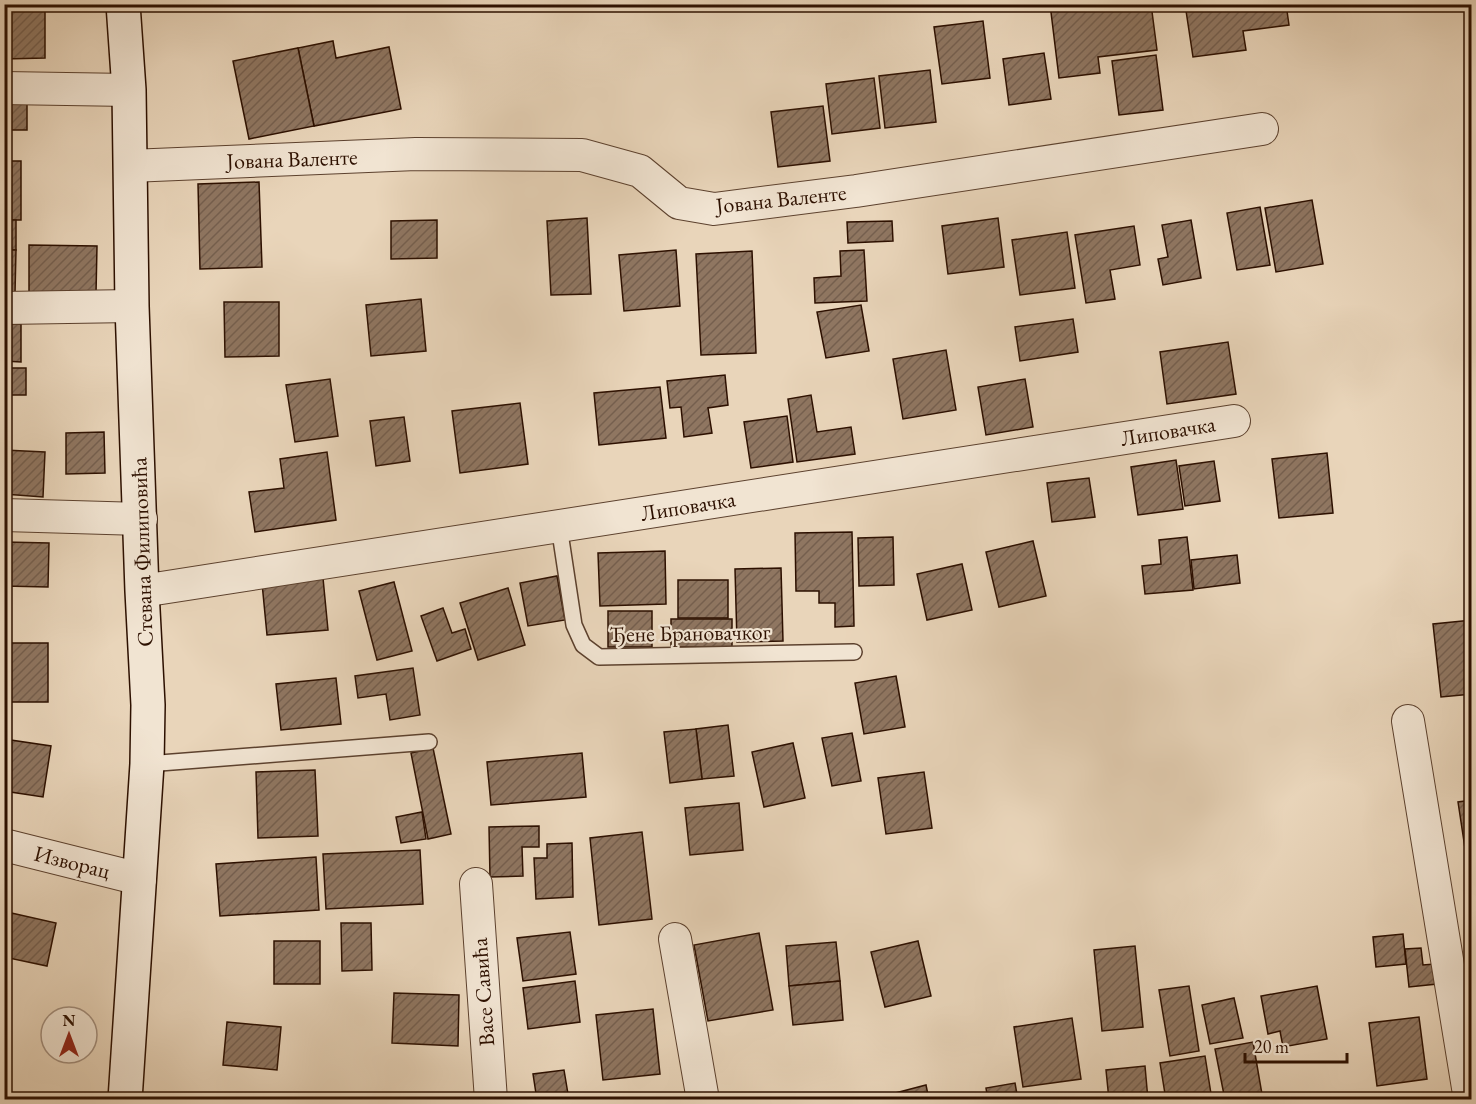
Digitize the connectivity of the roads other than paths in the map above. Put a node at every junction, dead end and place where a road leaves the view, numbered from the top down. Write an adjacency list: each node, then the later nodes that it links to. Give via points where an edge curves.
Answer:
1 (123, 4): 3 (main road, Стевана Филиповића)
2 (4, 88): 3 (street)
3 (129, 90): 5 (main road, Стевана Филиповића)
4 (1262, 129): 5 (street, Јована Валенте, via 714,209 679,203 640,171 582,155 416,154)
5 (130, 166): 6 (main road, Стевана Филиповића)
6 (132, 306): 7 (street); 10 (main road, Стевана Филиповића)
7 (4, 309)
8 (1234, 421): 11 (street, Липовачка)
9 (4, 515): 10 (street)
10 (141, 519): 12 (main road, Стевана Филиповића)
11 (559, 526): 12 (street, Липовачка); 13 (lane, Ђене Брановачког, via 574,626 583,645 599,657)
12 (142, 591): 16 (main road, Стевана Филиповића)
13 (854, 652)
14 (1408, 721): 24 (street)
15 (429, 742): 16 (lane)
16 (147, 764): 18 (main road, Стевана Филиповића)
17 (4, 845): 18 (street, Изворац)
18 (140, 879): 21 (main road, Стевана Филиповића)
19 (476, 884): 22 (street, Васе Савића)
20 (675, 939): 23 (street)
21 (125, 1100)
22 (491, 1100)
23 (703, 1100)
24 (1470, 1100)

